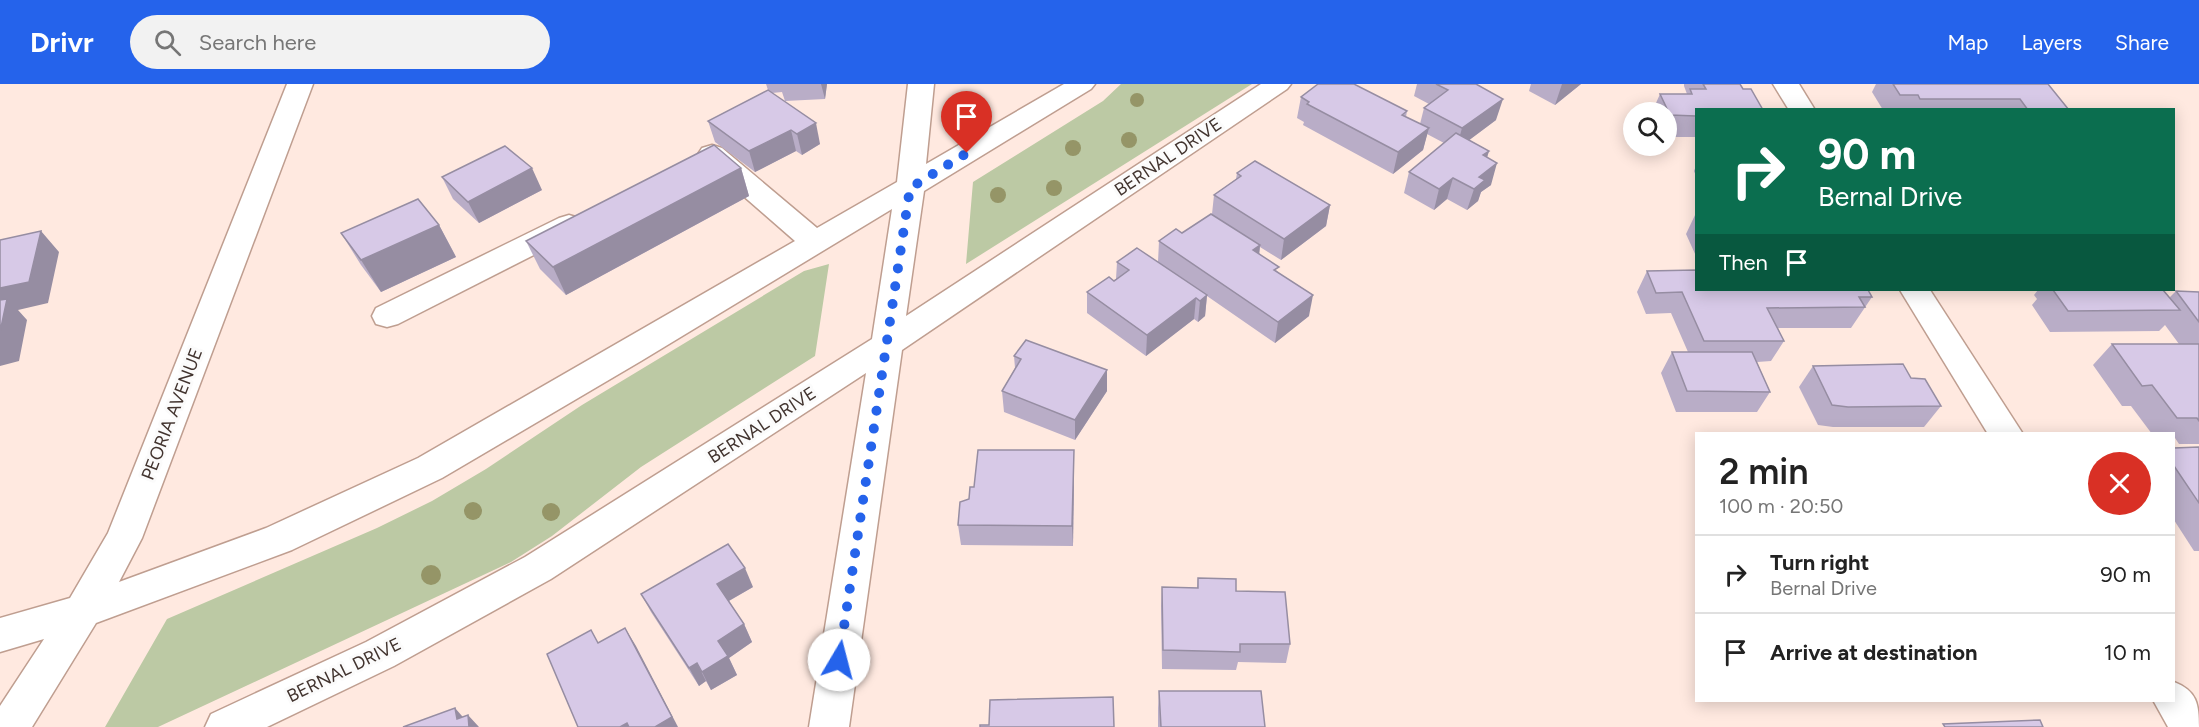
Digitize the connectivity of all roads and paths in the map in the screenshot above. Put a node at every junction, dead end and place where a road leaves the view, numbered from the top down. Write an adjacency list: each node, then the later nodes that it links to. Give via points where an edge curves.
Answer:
1 (300, 84): 15 (street, PEORIA AVENUE, via 124,538)
2 (921, 84): 8 (street)
3 (1082, 84): 8 (street)
4 (1278, 84): 13 (street, BERNAL DRIVE)
5 (1786, 84): 6 (street)
6 (1801, 108)
7 (691, 165): 10 (street, via 712,154)
8 (910, 188): 10 (street); 13 (street)
9 (597, 212): 12 (street)
10 (816, 243): 15 (street, via 430,468 279,538)
11 (1916, 291): 14 (street)
12 (387, 316)
13 (884, 346): 19 (street, BERNAL DRIVE, via 538,568 380,654); 20 (street)
14 (2005, 432)
15 (83, 612): 16 (street); 18 (street, PEORIA AVENUE)
16 (0, 635)
17 (2174, 702): 21 (street)
18 (9, 727)
19 (225, 727)
20 (829, 727)
21 (2190, 727)

